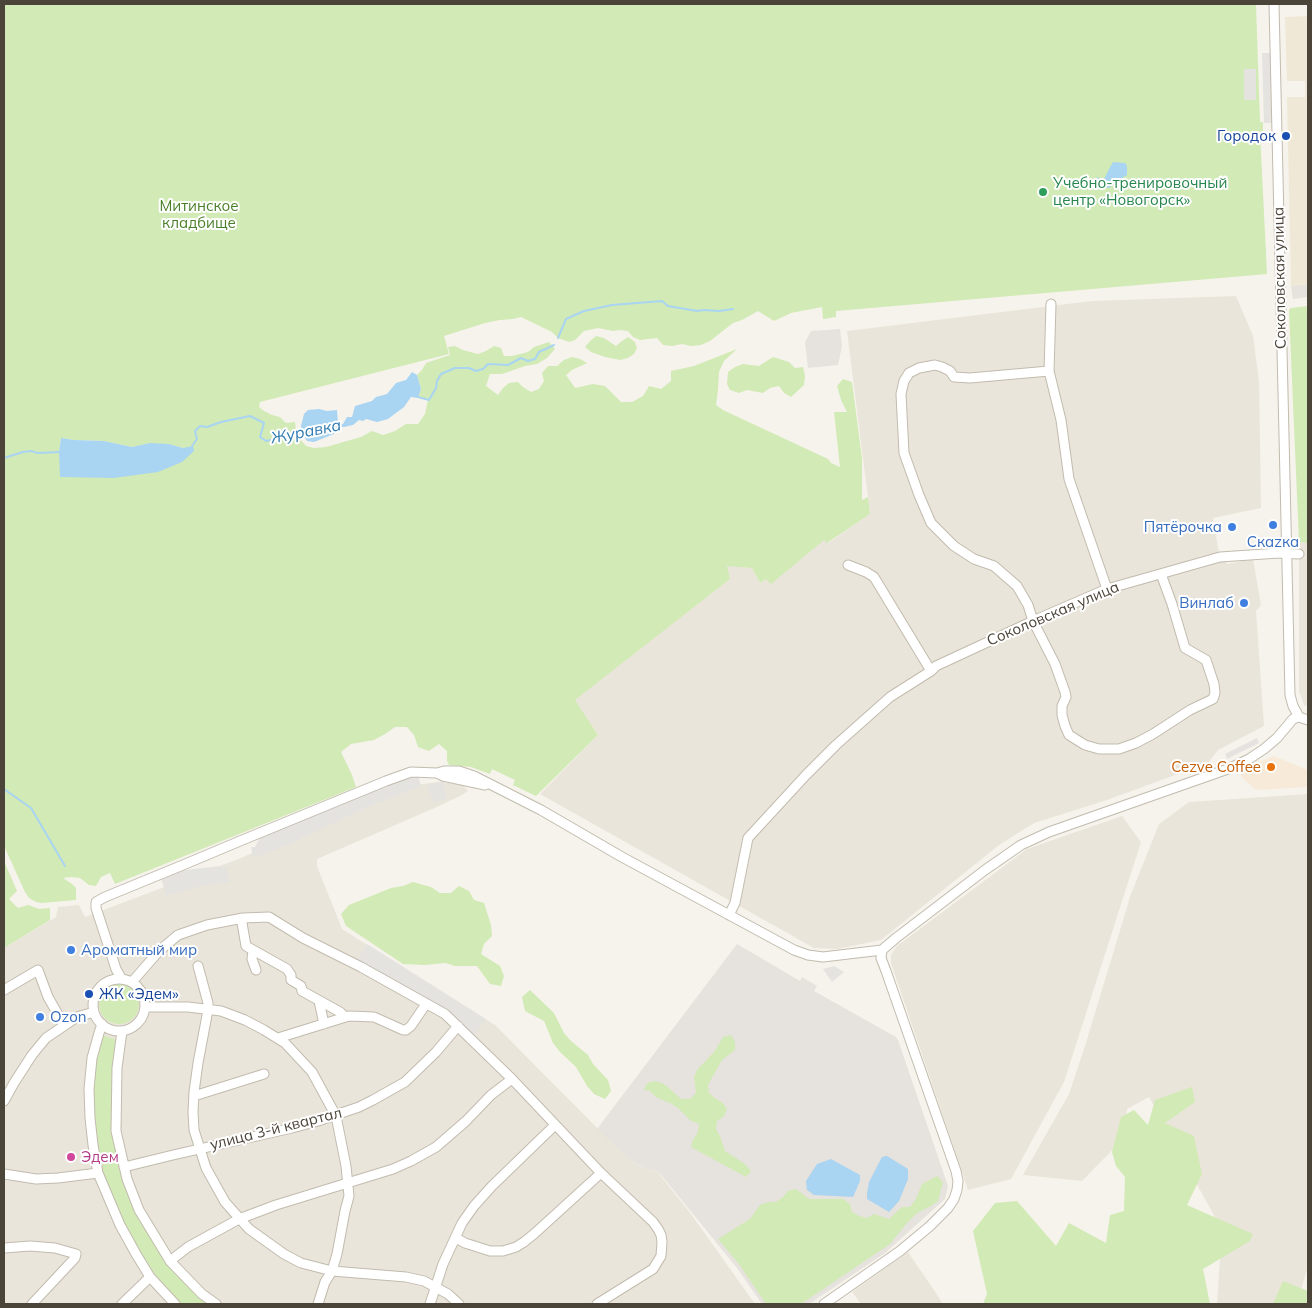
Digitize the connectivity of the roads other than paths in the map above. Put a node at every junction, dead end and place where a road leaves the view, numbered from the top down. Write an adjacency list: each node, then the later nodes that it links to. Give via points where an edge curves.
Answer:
1 (1274, 4): 4 (street, Соколовская улица)
2 (1050, 304): 3 (street)
3 (1049, 371): 8 (street, via 1061,420 1069,479); 9 (street, via 970,378 954,377 950,371 935,365 909,373 901,394 904,453 925,511 954,546 974,559 994,566 1017,586)
4 (1287, 553): 5 (street, Соколовская улица); 7 (street, Соколовская улица, via 1220,557); 11 (street, Соколовская улица, via 1290,695)
5 (1299, 554)
6 (848, 565): 10 (street, via 874,578)
7 (1161, 574): 8 (street, Соколовская улица); 9 (street, via 1186,648 1206,660 1215,693 1213,699 1153,734 1119,749 1099,749 1069,735 1062,715 1065,692)
8 (1107, 589): 9 (street, Соколовская улица)
9 (1033, 621): 10 (street, Соколовская улица)
10 (931, 671): 14 (street, Соколовская улица, via 890,697 836,745 748,838 735,903)
11 (1299, 717): 12 (street); 17 (street, via 1264,750 1228,769 1049,832 1021,845)
12 (1308, 720)
13 (105, 897): 14 (street, via 411,772 437,773 495,788 541,810); 20 (street, via 96,902 96,908); 22 (street, via 92,900 110,966 111,974)
14 (729, 915): 17 (street, via 808,955 824,957)
15 (242, 923): 16 (street, via 246,946)
16 (253, 950): 19 (street); 24 (street, via 287,969 291,980 301,986 302,991)
17 (882, 950): 63 (street, via 881,958 956,1171 957,1190 948,1208 930,1226)
18 (198, 966): 27 (street)
19 (256, 970)
20 (120, 978): 21 (street); 22 (street)
21 (132, 982): 25 (street, via 178,935 206,925 270,917); 26 (street, via 140,988)
22 (106, 983): 28 (street, via 94,996)
23 (4, 990): 32 (street, via 38,970)
24 (319, 1001): 29 (street); 31 (street)
25 (426, 1004): 29 (street, via 406,1030 374,1017); 33 (street, via 446,1014)
26 (145, 1007): 27 (street); 34 (street, via 135,1026)
27 (208, 1010): 35 (street, via 245,1020); 38 (street)
28 (94, 1012): 30 (street); 32 (street)
29 (345, 1017): 31 (street)
30 (102, 1024): 34 (street); 44 (street, via 92,1058 89,1089)
31 (324, 1024): 35 (street)
32 (64, 1025): 39 (street, via 46,1038 32,1055)
33 (458, 1026): 37 (street); 40 (street, улица 3-й квартал, via 405,1082)
34 (122, 1030): 43 (street, via 117,1068 116,1131)
35 (278, 1038): 40 (street, via 312,1072)
36 (264, 1074): 38 (street)
37 (512, 1079): 41 (street); 47 (street, via 436,1147 393,1170)
38 (194, 1096): 42 (street, via 194,1130)
39 (4, 1102)
40 (336, 1116): 42 (street, улица 3-й квартал); 47 (street)
41 (556, 1124): 45 (street); 49 (street, via 480,1199 462,1223)
42 (199, 1149): 43 (street, улица 3-й квартал); 48 (street, via 213,1183)
43 (124, 1167): 51 (street, via 139,1210)
44 (98, 1173): 46 (street, via 36,1179); 53 (street, via 120,1225)
45 (601, 1173): 49 (street, via 516,1247 490,1251); 62 (street, via 653,1222 661,1235 662,1250 653,1269)
46 (4, 1174)
47 (348, 1183): 48 (street); 52 (street, via 349,1196)
48 (239, 1219): 51 (street, via 188,1247); 52 (street, via 284,1254 301,1263)
49 (456, 1238): 54 (street)
50 (4, 1248): 55 (street, via 55,1248 76,1254)
51 (170, 1261): 58 (street)
52 (332, 1271): 54 (street, via 406,1277); 59 (street)
53 (150, 1277): 56 (street); 57 (street)
54 (435, 1286): 60 (street); 61 (street)
55 (32, 1304)
56 (122, 1304)
57 (175, 1304)
58 (216, 1304)
59 (318, 1304)
60 (430, 1304)
61 (458, 1304)
62 (597, 1304)
63 (824, 1304)

